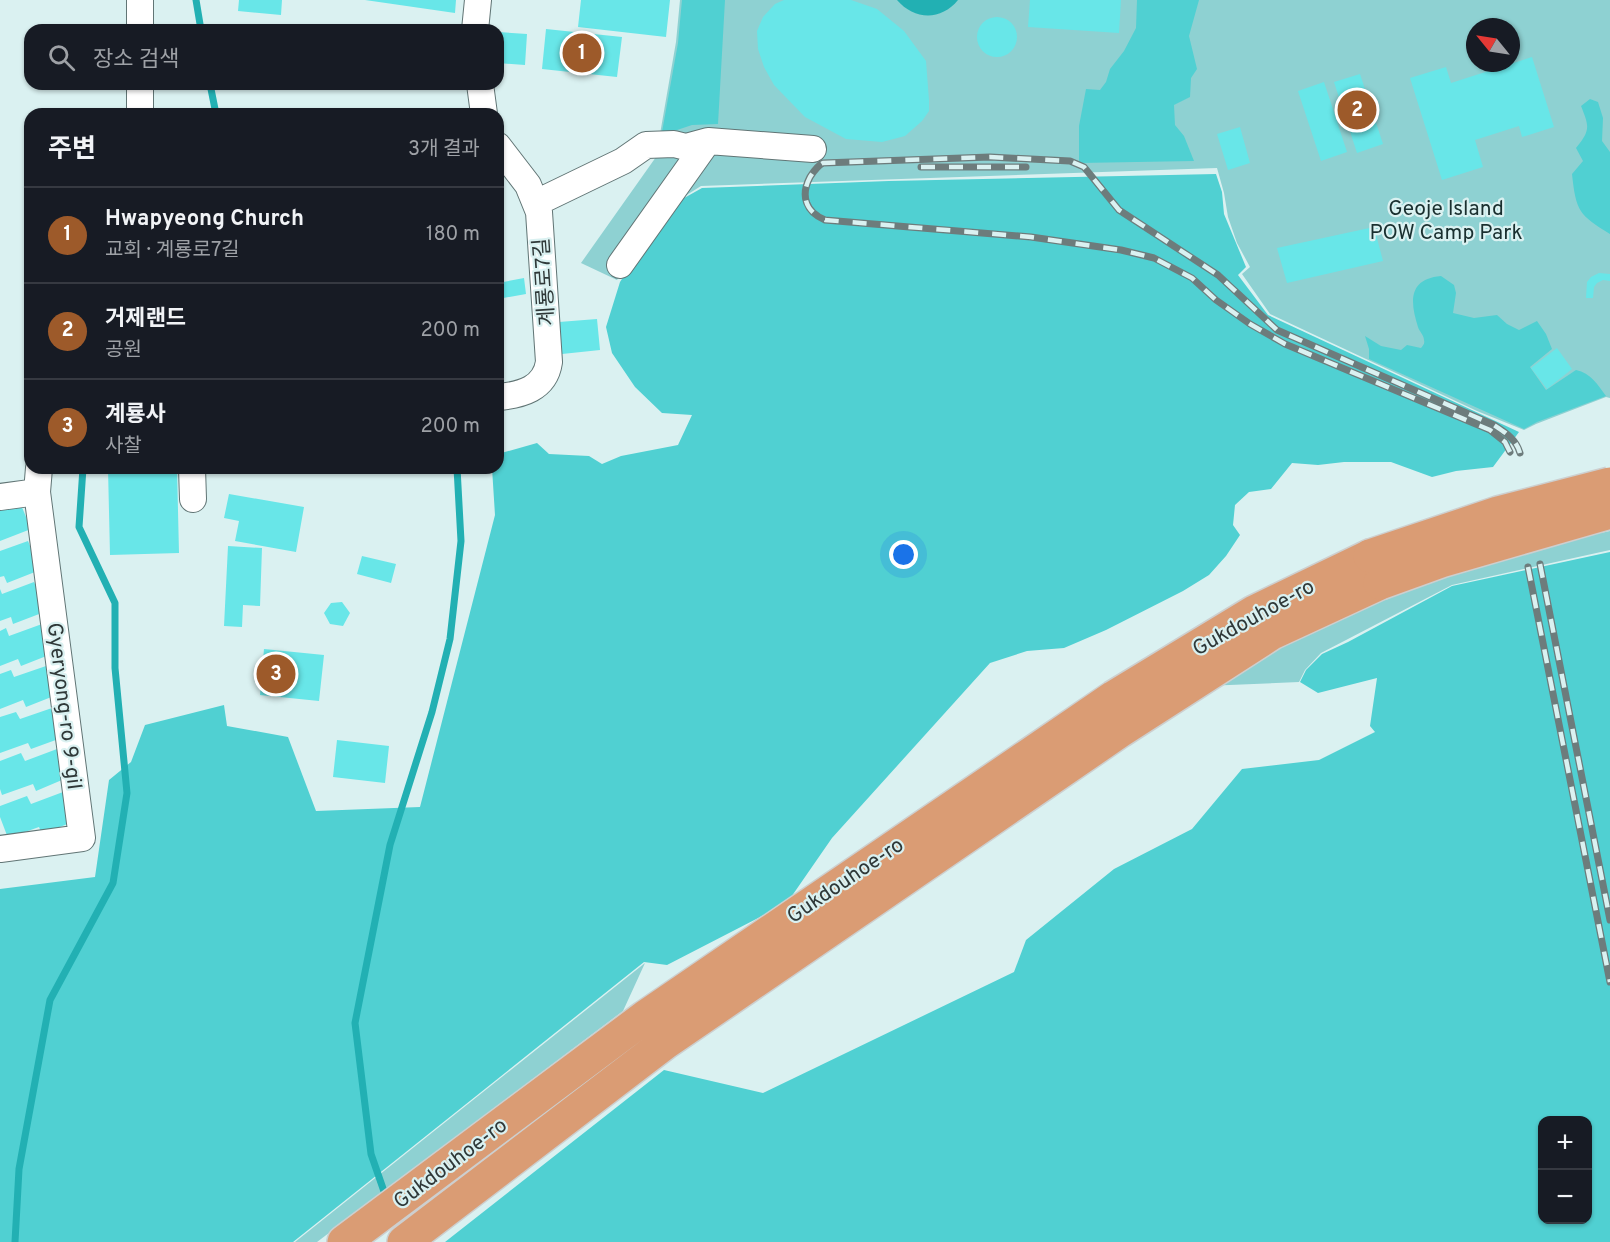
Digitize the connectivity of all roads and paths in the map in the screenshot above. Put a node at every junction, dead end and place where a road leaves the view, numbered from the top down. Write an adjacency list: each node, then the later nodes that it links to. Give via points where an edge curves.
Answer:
1 (140, 0): 3 (street)
2 (478, 0): 4 (street)
3 (140, 24)
4 (476, 24)
5 (140, 90): 7 (street)
6 (481, 90): 8 (street)
7 (140, 108)
8 (483, 108)
9 (708, 141): 10 (street); 12 (street, via 686,147 646,145 623,161); 13 (street)
10 (813, 149)
11 (504, 154): 12 (street, 계룡로7길, via 528,185)
12 (536, 203): 14 (street, 계룡로7길, via 548,369 527,392)
13 (620, 265)
14 (504, 397)
15 (192, 474): 19 (street)
16 (38, 480): 18 (street, Gyeryong-ro 9-gil); 22 (street, Gyeryong-ro 9-gil, via 82,838)
17 (1610, 484): 21 (highway, bridge, via 1498,513)
18 (0, 497)
19 (193, 499)
20 (1610, 512): 21 (highway, bridge, via 1441,561)
21 (1375, 569): 23 (highway, Gukdouhoe-ro, via 1254,612 1114,697 645,1017); 24 (highway, Gukdouhoe-ro, via 1120,731 665,1043)
22 (0, 849)
23 (344, 1242)
24 (404, 1242)

